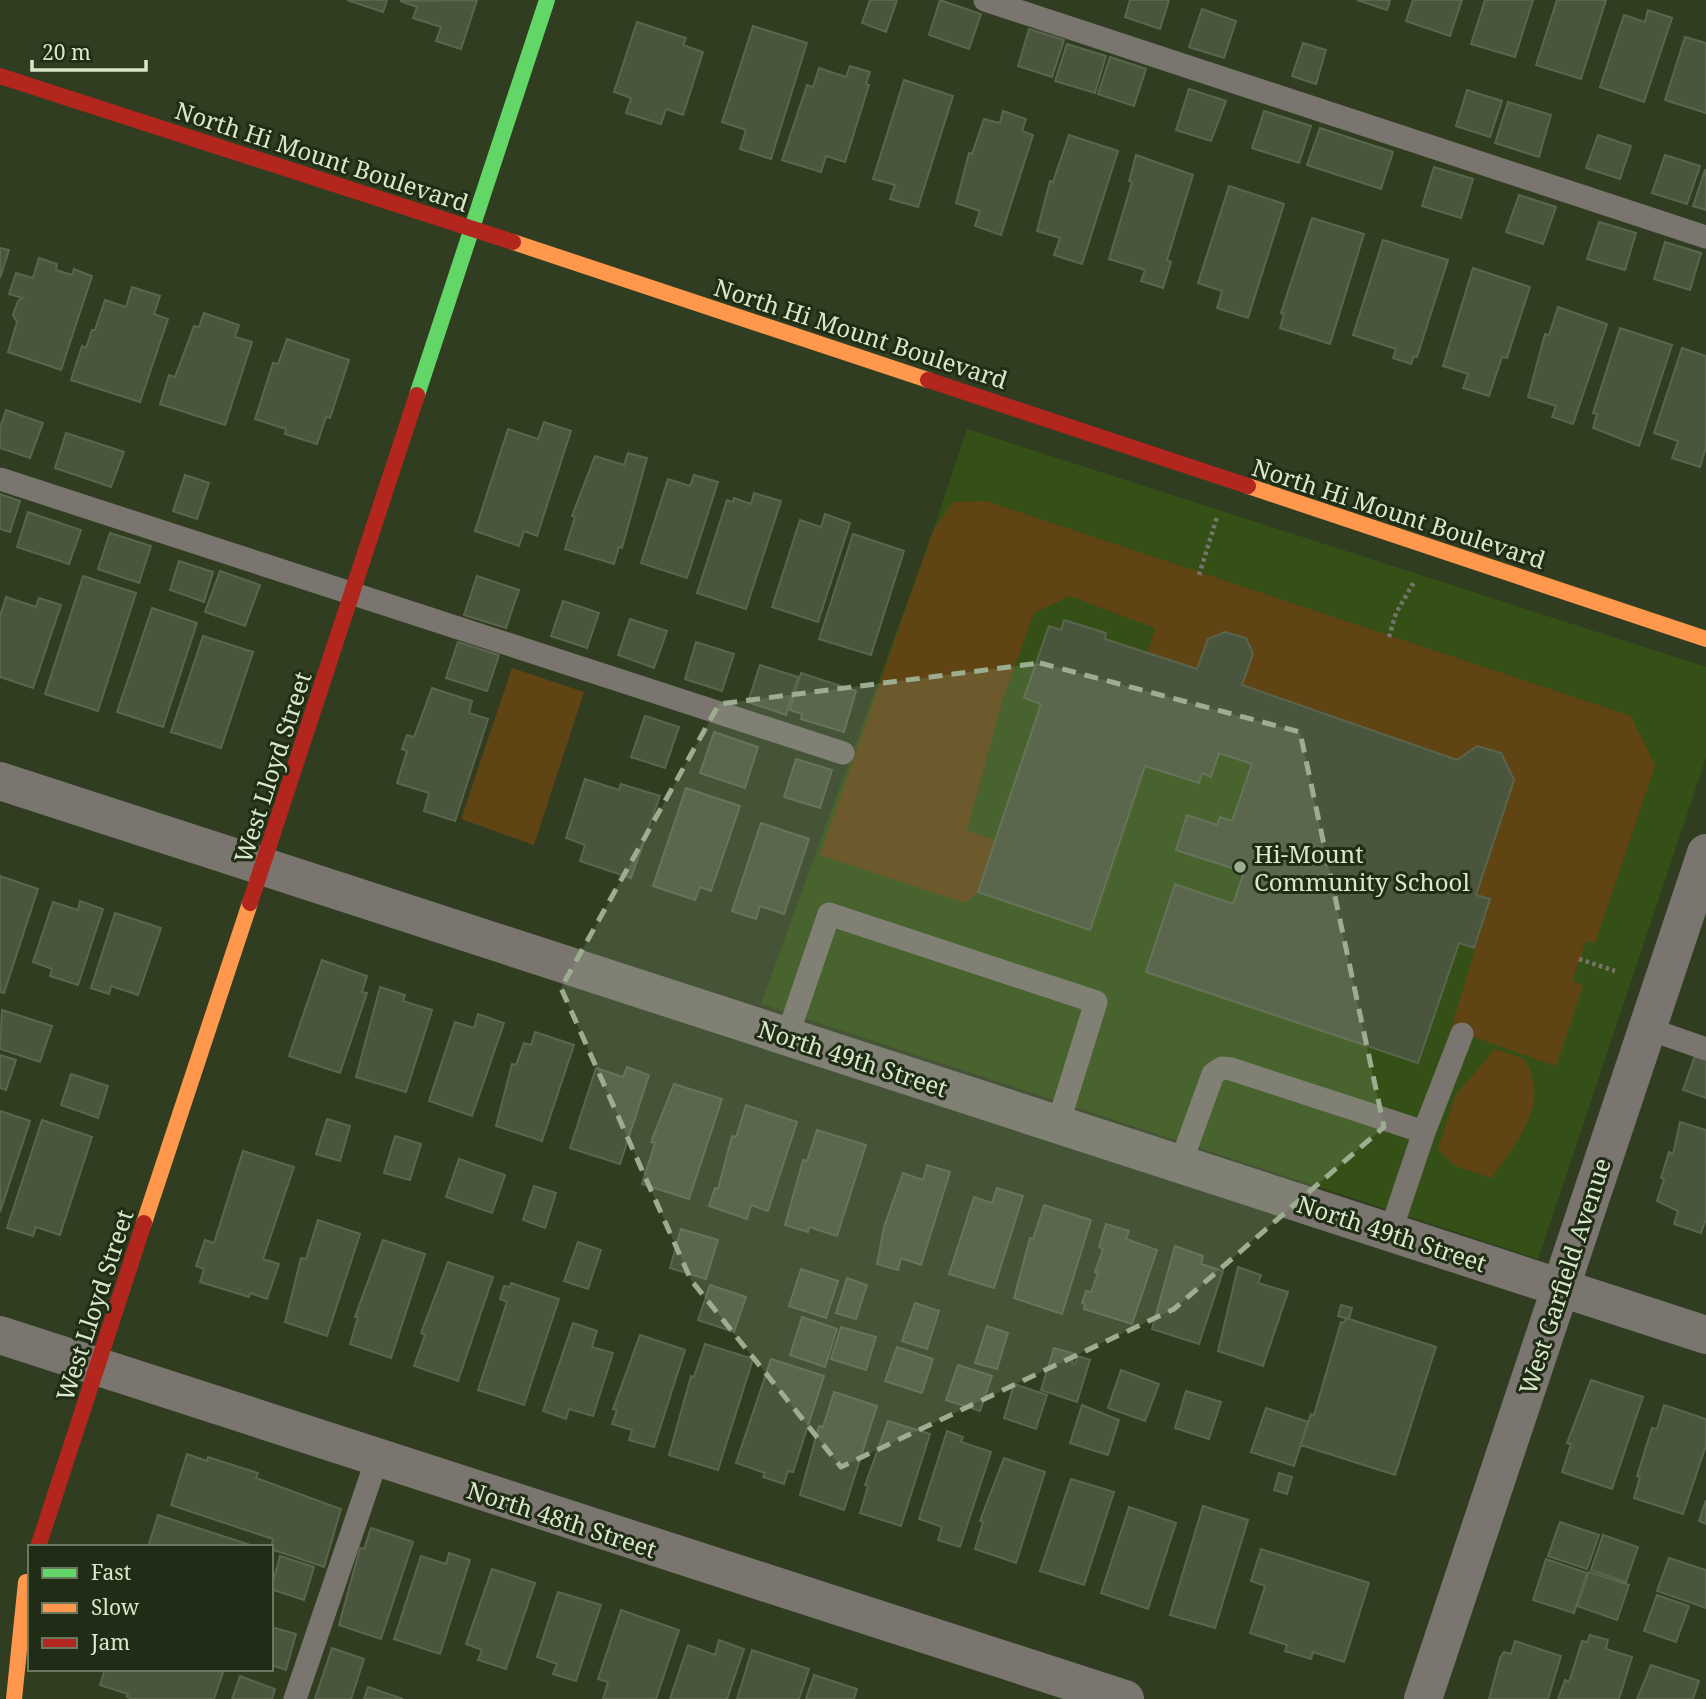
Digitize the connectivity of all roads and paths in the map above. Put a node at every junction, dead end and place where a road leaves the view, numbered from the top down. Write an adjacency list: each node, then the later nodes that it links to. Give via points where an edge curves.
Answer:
1 (547, 0): 4 (street, West Lloyd Street)
2 (985, 0): 5 (lane)
3 (0, 76): 4 (street, North Hi Mount Boulevard)
4 (472, 228): 7 (street, North Hi Mount Boulevard); 10 (street, West Lloyd Street)
5 (1706, 237)
6 (0, 479): 10 (lane)
7 (1229, 480): 8 (street, North Hi Mount Boulevard); 9 (path)
8 (1434, 548): 11 (path, via 1396,613); 12 (street, North Hi Mount Boulevard)
9 (1199, 575)
10 (352, 595): 13 (lane); 16 (street, West Lloyd Street)
11 (1389, 637)
12 (1706, 639)
13 (843, 753)
14 (0, 781): 16 (street, North 49th Street)
15 (1706, 853): 19 (street, West Garfield Avenue)
16 (264, 867): 21 (street, North 49th Street); 30 (street, West Lloyd Street)
17 (1579, 959): 18 (path)
18 (1615, 971)
19 (1646, 1028): 22 (lane); 27 (street, West Garfield Avenue)
20 (1462, 1034): 24 (lane)
21 (787, 1037): 23 (street, North 49th Street); 23 (lane, via 830,914 1096,1002)
22 (1706, 1049)
23 (1058, 1124): 25 (street, North 49th Street)
24 (1424, 1132): 25 (lane, via 1222,1068 1213,1074); 26 (lane)
25 (1180, 1164): 26 (street, North 49th Street)
26 (1390, 1233): 27 (street, North 49th Street)
27 (1558, 1289): 29 (street, North 49th Street); 38 (street, West Garfield Avenue)
28 (0, 1335): 30 (street, North 48th Street)
29 (1706, 1335)
30 (99, 1366): 31 (street, North 48th Street); 32 (street, West Lloyd Street)
31 (377, 1459): 36 (lane); 37 (street, North 48th Street)
32 (39, 1545)
33 (28, 1577): 34 (street); 35 (street)
34 (5, 1628)
35 (14, 1699)
36 (295, 1699)
37 (1125, 1699)
38 (1423, 1699)

